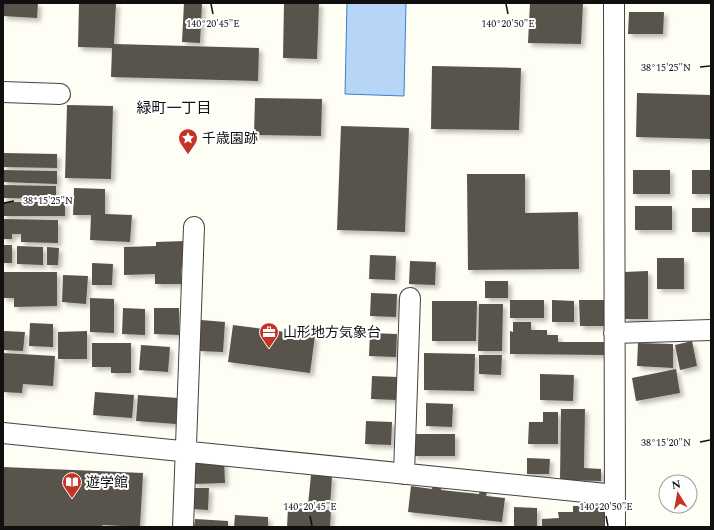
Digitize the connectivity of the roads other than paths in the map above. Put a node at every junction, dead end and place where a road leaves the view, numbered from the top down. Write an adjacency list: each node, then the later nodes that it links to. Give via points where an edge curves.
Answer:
1 (614, 3): 7 (street)
2 (3, 92): 3 (street)
3 (60, 94)
4 (194, 227): 9 (street)
5 (410, 298): 10 (street)
6 (711, 330): 7 (street)
7 (614, 333): 11 (street)
8 (3, 433): 9 (street)
9 (185, 452): 10 (street); 12 (street)
10 (404, 474): 11 (street)
11 (616, 495): 13 (street)
12 (183, 527)
13 (615, 527)

